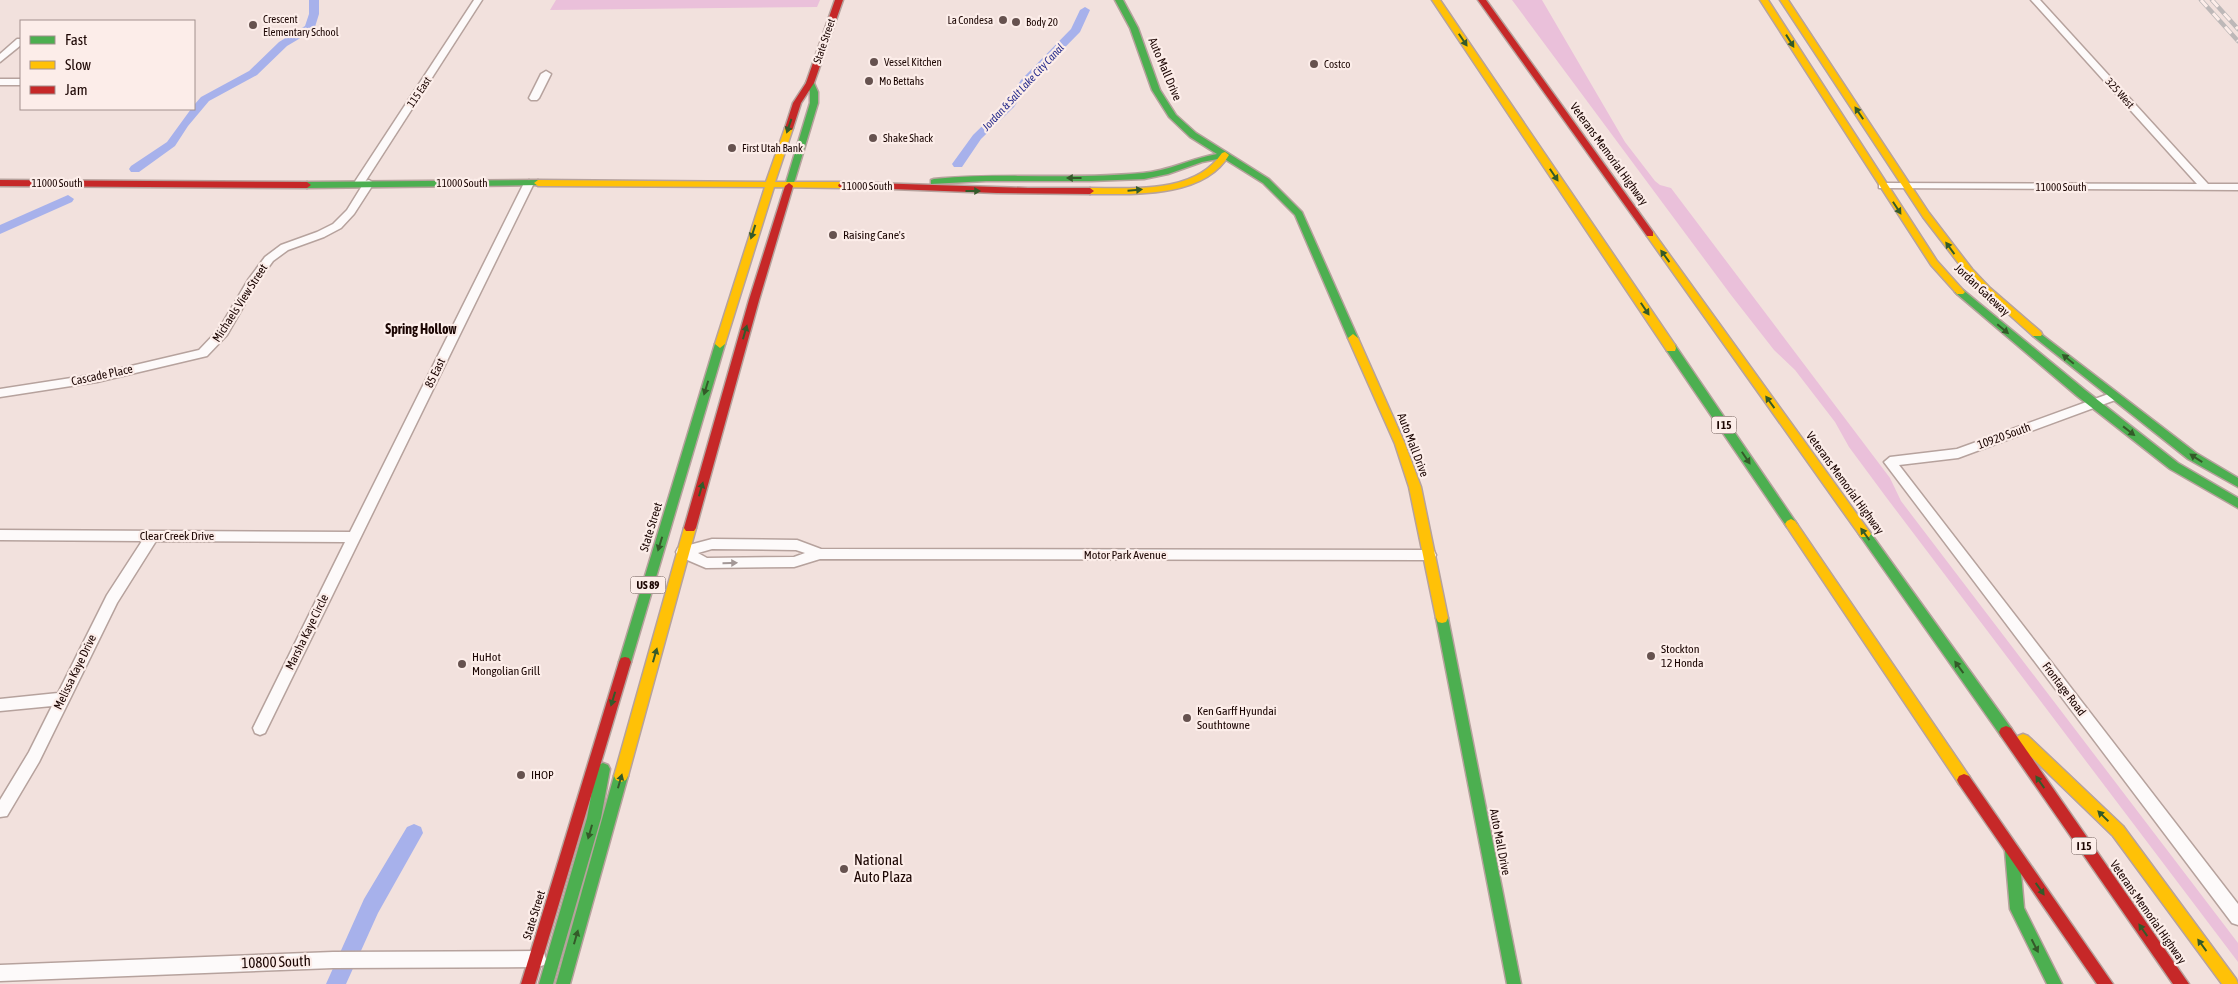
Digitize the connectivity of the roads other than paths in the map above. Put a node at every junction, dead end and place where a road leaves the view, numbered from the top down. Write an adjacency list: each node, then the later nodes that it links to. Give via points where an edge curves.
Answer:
1 (478, 0): 20 (street, 115 East)
2 (839, 0): 16 (main road, State Street / US 89)
3 (1119, 0): 18 (main road, Auto Mall Drive, via 1164,105 1193,135)
4 (1436, 0): 47 (main road, I 15, one-way to 47)
5 (1482, 0): 10 (main road, Veterans Memorial Highway / I 15)
6 (1492, 0): 10 (main road)
7 (1764, 0): 24 (main road, Jordan Gateway, one-way to 24)
8 (1784, 0): 25 (main road, Jordan Gateway, one-way to 8)
9 (2035, 0): 26 (street, 325 West)
10 (1509, 38): 43 (main road, Veterans Memorial Highway / I 15, one-way to 10)
11 (20, 40): 12 (street)
12 (0, 60)
13 (546, 74): 17 (street)
14 (0, 82): 15 (street)
15 (20, 82)
16 (810, 83): 22 (main road, State Street / US 89, one-way to 22, via 797,103); 23 (main road, State Street / US 89, via 814,103)
17 (534, 98)
18 (1225, 155): 23 (main road, 11000 South, via 1218,167 1206,174 1145,189 951,190 925,186); 40 (main road, Auto Mall Drive, via 1260,176 1299,214 1408,465)
19 (0, 183): 20 (main road, 11000 South)
20 (364, 183): 21 (main road, 11000 South); 28 (street, Michaels View Street, via 349,214 336,227 284,247 268,260 227,325)
21 (529, 183): 22 (main road, 11000 South); 37 (street, 85 East)
22 (769, 186): 23 (main road, 11000 South); 45 (main road, State Street / US 89, one-way to 45)
23 (788, 186): 38 (main road, State Street / US 89, one-way to 23)
24 (1883, 186): 25 (street, 11000 South); 31 (main road, Jordan Gateway, one-way to 31, via 1934,263 1962,294)
25 (1908, 186): 26 (street, 11000 South); 30 (main road, Jordan Gateway, one-way to 25, via 1986,290 1960,261)
26 (2205, 187): 27 (street, 11000 South)
27 (2238, 187)
28 (203, 353): 29 (street, Cascade Place, via 97,378)
29 (0, 393)
30 (2114, 396): 31 (street, 10920 South); 33 (main road, Jordan Gateway, one-way to 30, via 2192,456)
31 (2094, 403): 32 (street, 10920 South, via 1958,453); 34 (main road, Jordan Gateway, one-way to 34, via 2174,466)
32 (1890, 462): 48 (street, Frontage Road)
33 (2238, 483)
34 (2238, 504)
35 (0, 535): 36 (street, Clear Creek Drive)
36 (152, 536): 37 (street, Clear Creek Drive); 41 (street, Melissa Kaye Drive, via 112,598)
37 (354, 536): 44 (street, Marsha Kaye Circle)
38 (683, 552): 39 (street, Motor Park Avenue, via 712,544 797,545); 39 (street, Motor Park Avenue, one-way to 39, via 706,563 794,562); 54 (main road, State Street / US 89, one-way to 38)
39 (820, 554): 40 (street, Motor Park Avenue)
40 (1429, 555): 55 (main road, Auto Mall Drive)
41 (63, 699): 42 (street); 46 (street, Melissa Kaye Drive)
42 (0, 705)
43 (1988, 706): 58 (main road, Veterans Memorial Highway / I 15, one-way to 43); 59 (main road, one-way to 43, via 2118,831)
44 (260, 728)
45 (604, 732): 49 (main road, State Street / US 89); 50 (main road, one-way to 50, via 604,764 598,799)
46 (2, 811)
47 (2012, 850): 56 (main road, one-way to 56, via 2017,909); 57 (main road, I 15, one-way to 57)
48 (2238, 917)
49 (536, 959): 50 (street, 10800 South); 51 (street, 10800 South, via 333,960); 52 (main road, State Street / US 89)
50 (553, 959): 53 (main road)
51 (0, 973)
52 (528, 984)
53 (546, 984)
54 (563, 984)
55 (1514, 984)
56 (2055, 984)
57 (2106, 984)
58 (2182, 984)
59 (2231, 984)

